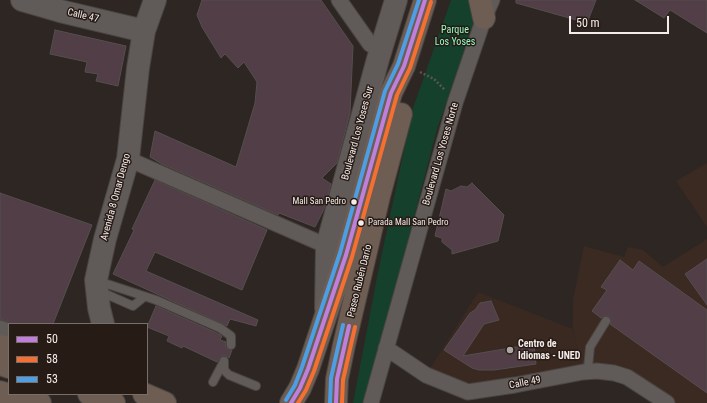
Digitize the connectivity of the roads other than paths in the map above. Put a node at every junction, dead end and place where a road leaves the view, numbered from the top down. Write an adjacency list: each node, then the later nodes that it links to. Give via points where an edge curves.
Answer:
1 (22, 0): 7 (street, Calle 47)
2 (155, 0): 7 (street, Avenida 8 Omar Dengo)
3 (340, 0): 8 (street, via 370,44)
4 (396, 0): 8 (street, Boulevard Los Yoses Sur)
5 (425, 0): 9 (highway, Paseo Rubén Darío)
6 (486, 6): 18 (street, Boulevard Los Yoses Norte, via 455,103)
7 (144, 31): 10 (street, Avenida 8 Omar Dengo)
8 (380, 50): 11 (street, Boulevard Los Yoses Sur)
9 (404, 66): 14 (highway, Paseo Rubén Darío, via 391,93); 29 (highway, Paseo Rubén Darío, via 405,97 344,345 337,379)
10 (128, 159): 11 (street); 12 (street, Avenida 8 Omar Dengo, via 105,239)
11 (327, 246): 14 (street, Boulevard Los Yoses Sur)
12 (96, 285): 13 (lane); 13 (lane, via 133,306); 16 (street, Avenida 8 Omar Dengo)
13 (144, 297): 17 (lane, via 220,328 231,336)
14 (326, 316): 28 (highway, Paseo Rubén Darío, via 308,369)
15 (606, 321): 19 (lane, via 590,347 588,357 588,368)
16 (103, 323)
17 (231, 345)
18 (386, 348): 19 (street, Calle 49, via 426,375 468,392); 30 (street, Boulevard Los Yoses Norte)
19 (597, 371): 31 (street, Calle 49, via 627,377)
20 (213, 382): 21 (lane, via 224,361 224,370 230,375)
21 (256, 386)
22 (11, 395): 25 (highway)
23 (92, 395): 26 (highway)
24 (146, 395): 27 (highway)
25 (40, 403)
26 (114, 403)
27 (165, 403)
28 (291, 403)
29 (336, 403)
30 (372, 403)
31 (667, 403)

